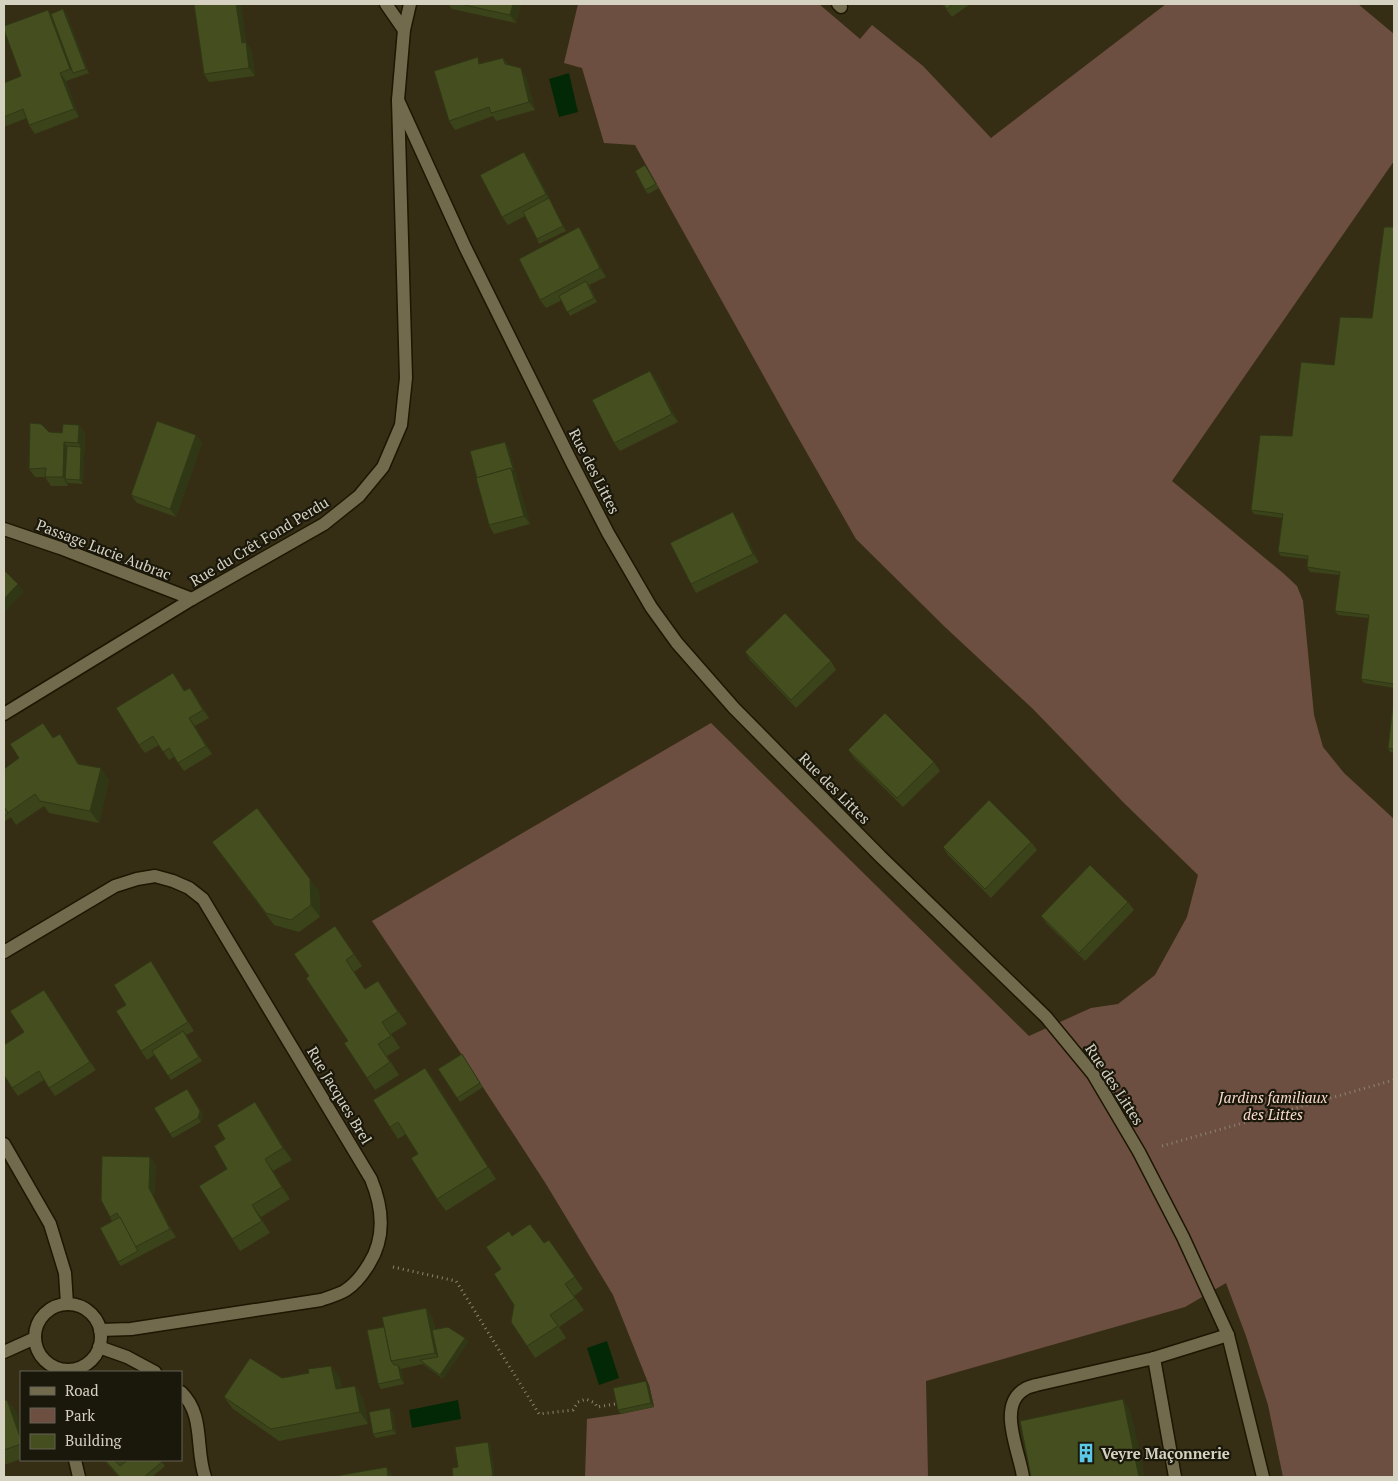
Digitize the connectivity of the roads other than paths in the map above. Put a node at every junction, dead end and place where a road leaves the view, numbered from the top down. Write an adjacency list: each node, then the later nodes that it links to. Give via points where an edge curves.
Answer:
1 (386, 4): 3 (street)
2 (410, 4): 3 (street, Rue du Crêt Fond Perdu)
3 (404, 30): 4 (street, Rue du Crêt Fond Perdu)
4 (398, 100): 6 (street, Rue du Crêt Fond Perdu, via 406,378 401,425 383,467 359,496 324,524); 12 (street, Rue des Littes, via 567,454 651,607 678,644 734,708 881,858 1046,1017 1093,1074 1139,1152 1183,1237)
5 (4, 529): 6 (street, Passage Lucie Aubrac)
6 (192, 600): 7 (street, Rue du Crêt Fond Perdu)
7 (4, 714)
8 (4, 952): 11 (street, Rue Jacques Brel, via 115,886 155,876 190,888 203,899 378,1194 382,1224 380,1239 371,1262 345,1291 321,1300)
9 (4, 1144): 10 (street, via 50,1224 65,1273)
10 (67, 1304): 11 (street, via 88,1311); 13 (street, via 57,1306 40,1319)
11 (100, 1330): 14 (street)
12 (1228, 1335): 16 (street); 25 (street, Rue des Littes)
13 (35, 1338): 15 (street); 17 (street, via 37,1349 50,1365)
14 (99, 1347): 17 (street, via 90,1362); 18 (street, via 128,1357)
15 (4, 1352)
16 (1154, 1358): 23 (street, via 1024,1390 1010,1411); 24 (street)
17 (70, 1371)
18 (153, 1371)
19 (182, 1393): 22 (street, via 195,1412)
20 (75, 1461): 21 (street)
21 (79, 1477)
22 (205, 1477)
23 (1023, 1477)
24 (1175, 1477)
25 (1263, 1477)

